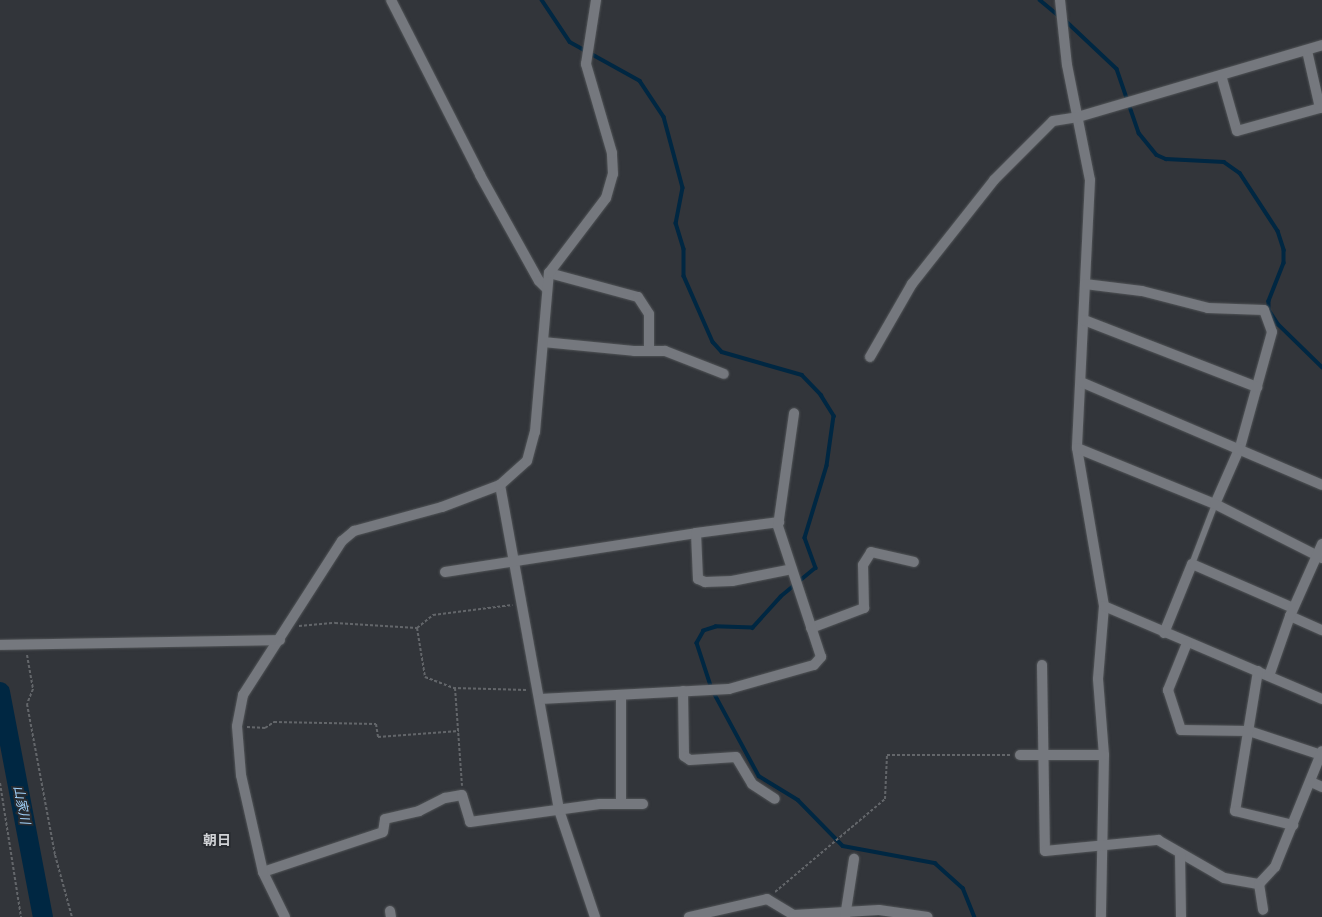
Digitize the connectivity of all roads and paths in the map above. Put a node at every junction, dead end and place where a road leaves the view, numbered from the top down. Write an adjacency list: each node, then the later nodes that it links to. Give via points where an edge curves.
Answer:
1 (391, 0): 10 (street, via 480,176 539,280)
2 (596, 0): 8 (street, via 586,64 612,152 613,174 606,198)
3 (1060, 0): 7 (street)
4 (1322, 46): 5 (street)
5 (1307, 51): 6 (street); 6 (street, via 1320,108 1237,130)
6 (1221, 75): 7 (street)
7 (1078, 117): 9 (street, via 1090,180); 14 (street, via 1053,121 994,180 912,284)
8 (549, 273): 10 (street); 13 (street, via 638,297 649,314)
9 (1086, 284): 11 (street); 17 (street, via 1142,291 1208,308 1264,310 1272,332)
10 (547, 289): 12 (street)
11 (1084, 320): 16 (street); 17 (street)
12 (543, 342): 13 (street); 21 (street, via 536,432 527,461)
13 (649, 351): 15 (street, via 665,350)
14 (870, 357)
15 (724, 374)
16 (1081, 382): 19 (street); 20 (street)
17 (1257, 387): 19 (street)
18 (794, 413): 24 (street)
19 (1240, 447): 22 (street); 23 (street)
20 (1077, 448): 23 (street); 34 (street)
21 (500, 485): 28 (street); 36 (street, via 442,507 354,531 330,554 310,594)
22 (1322, 485)
23 (1215, 504): 27 (street); 30 (lane)
24 (779, 522): 25 (street); 31 (street)
25 (696, 533): 28 (street); 31 (street, via 698,579 705,582 732,581)
26 (1322, 544): 27 (street)
27 (1319, 556): 35 (street)
28 (516, 560): 32 (street); 33 (street)
29 (914, 562): 38 (street, via 871,552 863,565 864,608)
30 (1192, 564): 35 (street); 40 (street)
31 (792, 569): 38 (street)
32 (445, 572)
33 (523, 604): 37 (path, via 433,615); 50 (street)
34 (1104, 606): 40 (street); 59 (street, via 1098,679)
35 (1292, 612): 39 (street); 47 (street)
36 (288, 625): 37 (path, via 335,623); 41 (street)
37 (417, 628): 48 (path, via 425,677)
38 (812, 628): 49 (street, via 821,657 814,665 729,689)
39 (1322, 630)
40 (1164, 633): 42 (street)
41 (280, 640): 44 (street); 53 (street, via 243,695)
42 (1187, 643): 46 (street); 55 (street, via 1168,690 1181,730)
43 (0, 645): 44 (street)
44 (25, 645): 79 (path, via 33,689 27,704 55,855)
45 (1042, 665): 58 (street)
46 (1258, 671): 47 (street); 55 (street)
47 (1269, 676): 52 (street)
48 (456, 688): 50 (path); 54 (path)
49 (683, 691): 51 (street); 64 (street, via 684,756 690,760 736,757 752,784)
50 (539, 695): 51 (street); 67 (street)
51 (621, 695): 65 (street)
52 (1322, 699)
53 (237, 726): 54 (path, via 265,728 274,722 376,724 378,737); 72 (street, via 241,775)
54 (459, 731): 63 (path)
55 (1249, 731): 56 (street); 68 (street, via 1235,811)
56 (1321, 753): 60 (street)
57 (1020, 755): 58 (street); 74 (path, via 887,755 885,799)
58 (1044, 755): 59 (street); 69 (street, via 1045,851)
59 (1104, 755): 69 (street)
60 (1311, 782): 62 (street); 68 (street)
61 (0, 783): 78 (path)
62 (1322, 787)
63 (462, 795): 67 (street, via 470,822); 72 (street, via 385,819 383,832)
64 (774, 799)
65 (621, 804): 66 (street); 67 (street)
66 (643, 804)
67 (559, 810): 81 (street)
68 (1293, 825): 73 (street, via 1275,867)
69 (1101, 846): 70 (street, via 1158,840); 84 (street)
70 (1180, 853): 73 (street, via 1224,878); 85 (street)
71 (854, 859): 76 (street)
72 (263, 872): 80 (street)
73 (1259, 884): 75 (street)
74 (767, 899): 76 (street, via 794,916); 82 (street)
75 (1263, 910)
76 (845, 914): 77 (street)
77 (906, 914): 83 (street)
78 (21, 917)
79 (72, 917)
80 (285, 917)
81 (595, 917)
82 (689, 917)
83 (928, 917)
84 (1101, 917)
85 (1181, 917)

